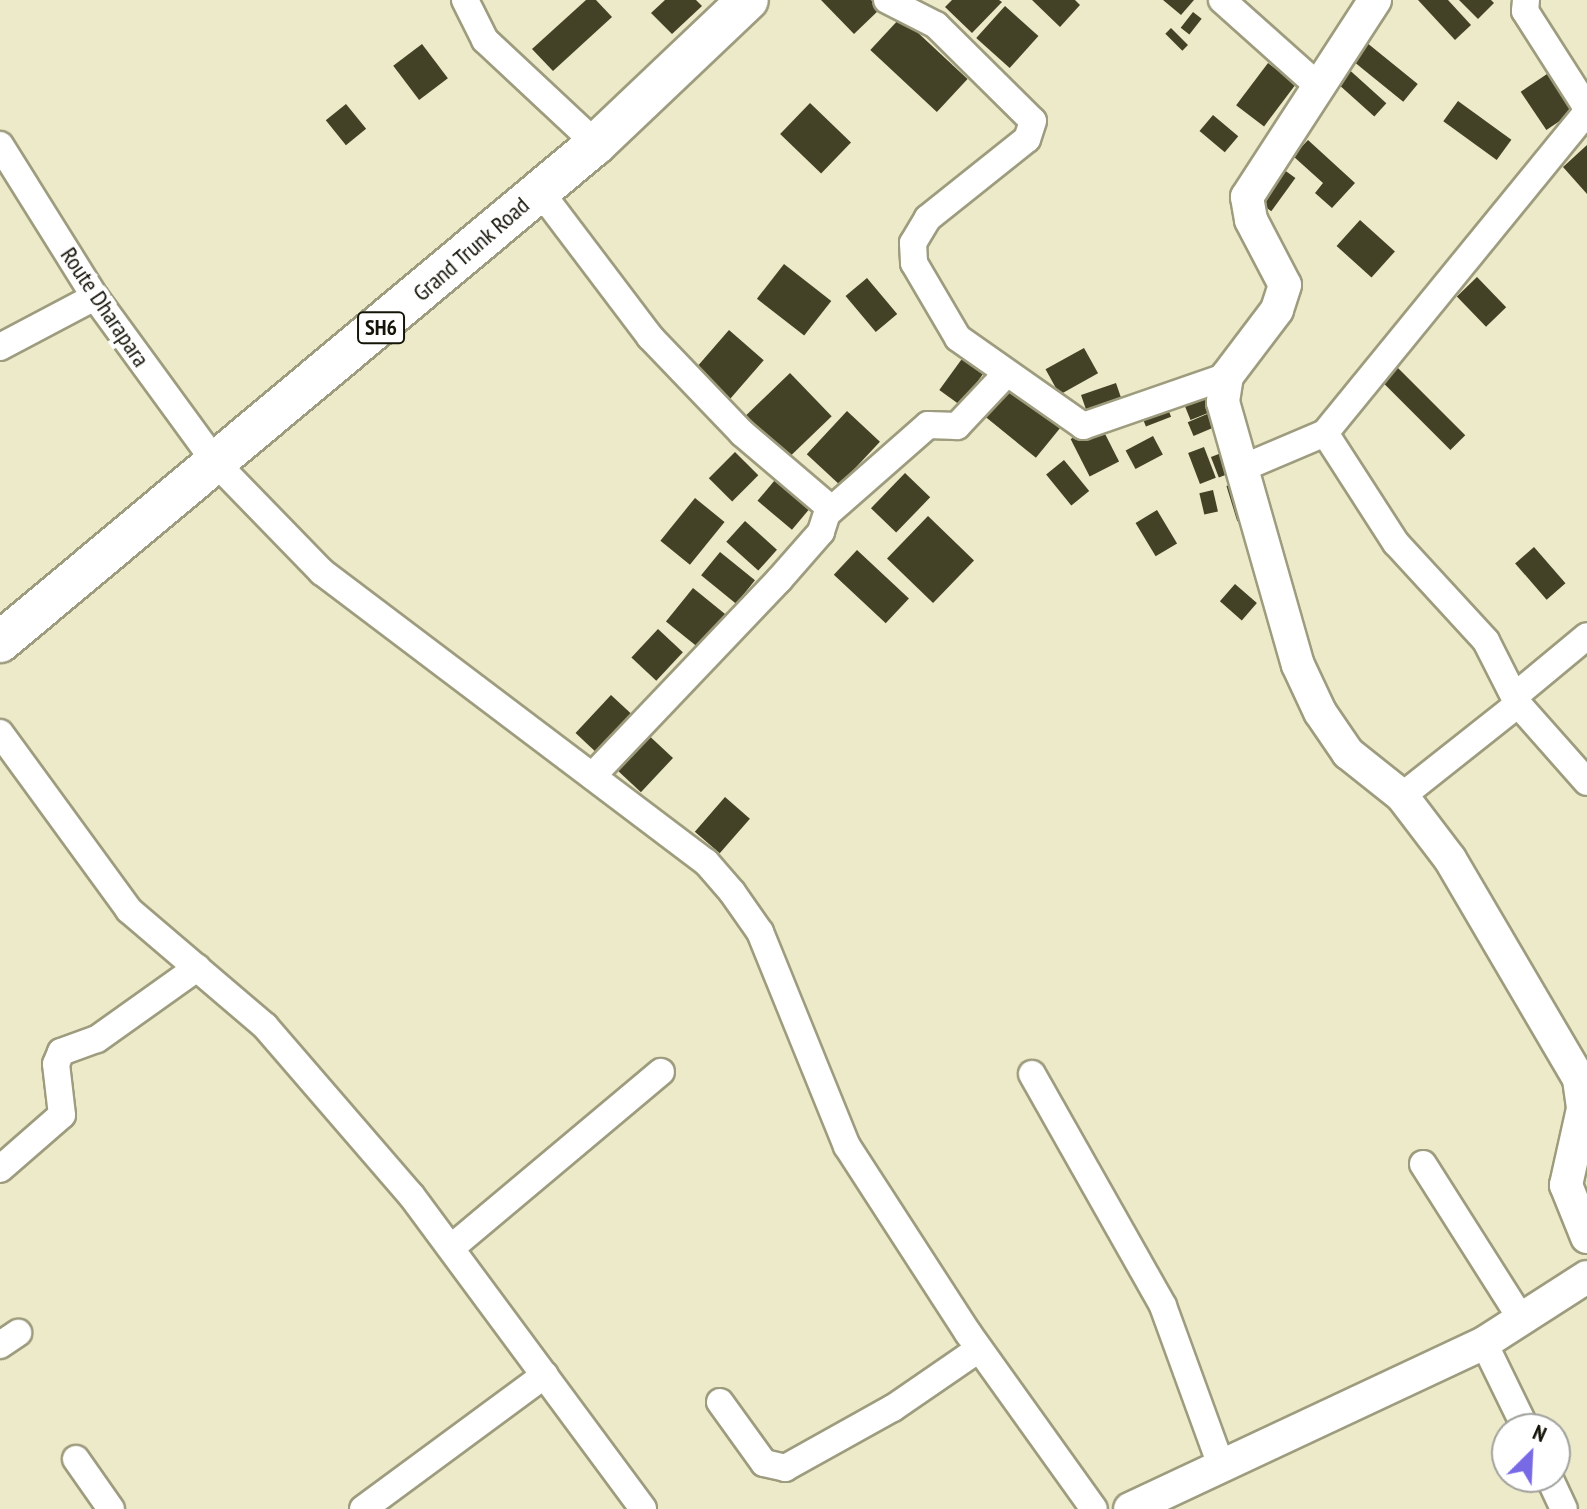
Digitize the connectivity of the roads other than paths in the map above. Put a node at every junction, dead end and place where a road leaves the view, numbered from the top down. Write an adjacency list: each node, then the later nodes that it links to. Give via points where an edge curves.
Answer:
1 (465, 0): 9 (street, via 485,40)
2 (748, 0): 9 (main road, Grand Trunk Road / SH6)
3 (887, 0): 14 (street, via 936,25 1033,121 1027,139 928,218 913,243 914,263 946,322)
4 (1222, 0): 7 (street)
5 (1375, 0): 7 (street)
6 (1526, 0): 8 (street, via 1525,11)
7 (1317, 85): 15 (street, via 1247,197 1251,220 1285,285 1277,310)
8 (1587, 110): 16 (street)
9 (596, 144): 11 (main road, Grand Trunk Road / SH6)
10 (0, 145): 12 (street, Route Dharapara)
11 (539, 190): 17 (main road, Grand Trunk Road / SH6); 19 (street, via 650,337 742,433 823,498)
12 (95, 297): 13 (street); 17 (street, Route Dharapara)
13 (0, 347)
14 (1005, 375): 15 (street, via 1083,426); 19 (street, via 957,426 928,425)
15 (1227, 376): 18 (street, via 1223,402)
16 (1325, 433): 18 (street); 22 (street, via 1396,543 1486,641)
17 (217, 464): 21 (main road, Grand Trunk Road / SH6); 24 (street, Route Dharapara, via 322,572)
18 (1245, 467): 26 (street, via 1298,665 1320,712 1348,753)
19 (829, 512): 24 (street, via 821,532 779,580)
20 (1587, 636): 22 (street)
21 (0, 642)
22 (1517, 699): 25 (street); 26 (street)
23 (0, 733): 27 (street, via 129,910)
24 (593, 775): 37 (street, Route Dharapara, via 706,862 760,932 847,1146)
25 (1587, 782)
26 (1402, 796): 32 (street, via 1450,859 1579,1079 1583,1109 1566,1185)
27 (197, 968): 31 (street, via 97,1039 61,1052 56,1064 62,1115); 33 (street, via 265,1026)
28 (661, 1072): 33 (street)
29 (1032, 1074): 42 (street, via 1163,1306)
30 (1423, 1164): 35 (street)
31 (0, 1169)
32 (1587, 1237)
33 (451, 1248): 38 (street)
34 (1587, 1277): 35 (street)
35 (1522, 1320): 36 (street)
36 (1484, 1343): 40 (street); 42 (street)
37 (979, 1349): 39 (street, via 893,1408 785,1468 764,1463); 46 (street, Route Dharapara)
38 (545, 1375): 44 (street); 45 (street)
39 (720, 1402)
40 (1518, 1413)
41 (76, 1459): 43 (street)
42 (1221, 1465): 47 (street)
43 (111, 1509)
44 (363, 1509)
45 (643, 1509)
46 (1094, 1509)
47 (1130, 1509)

